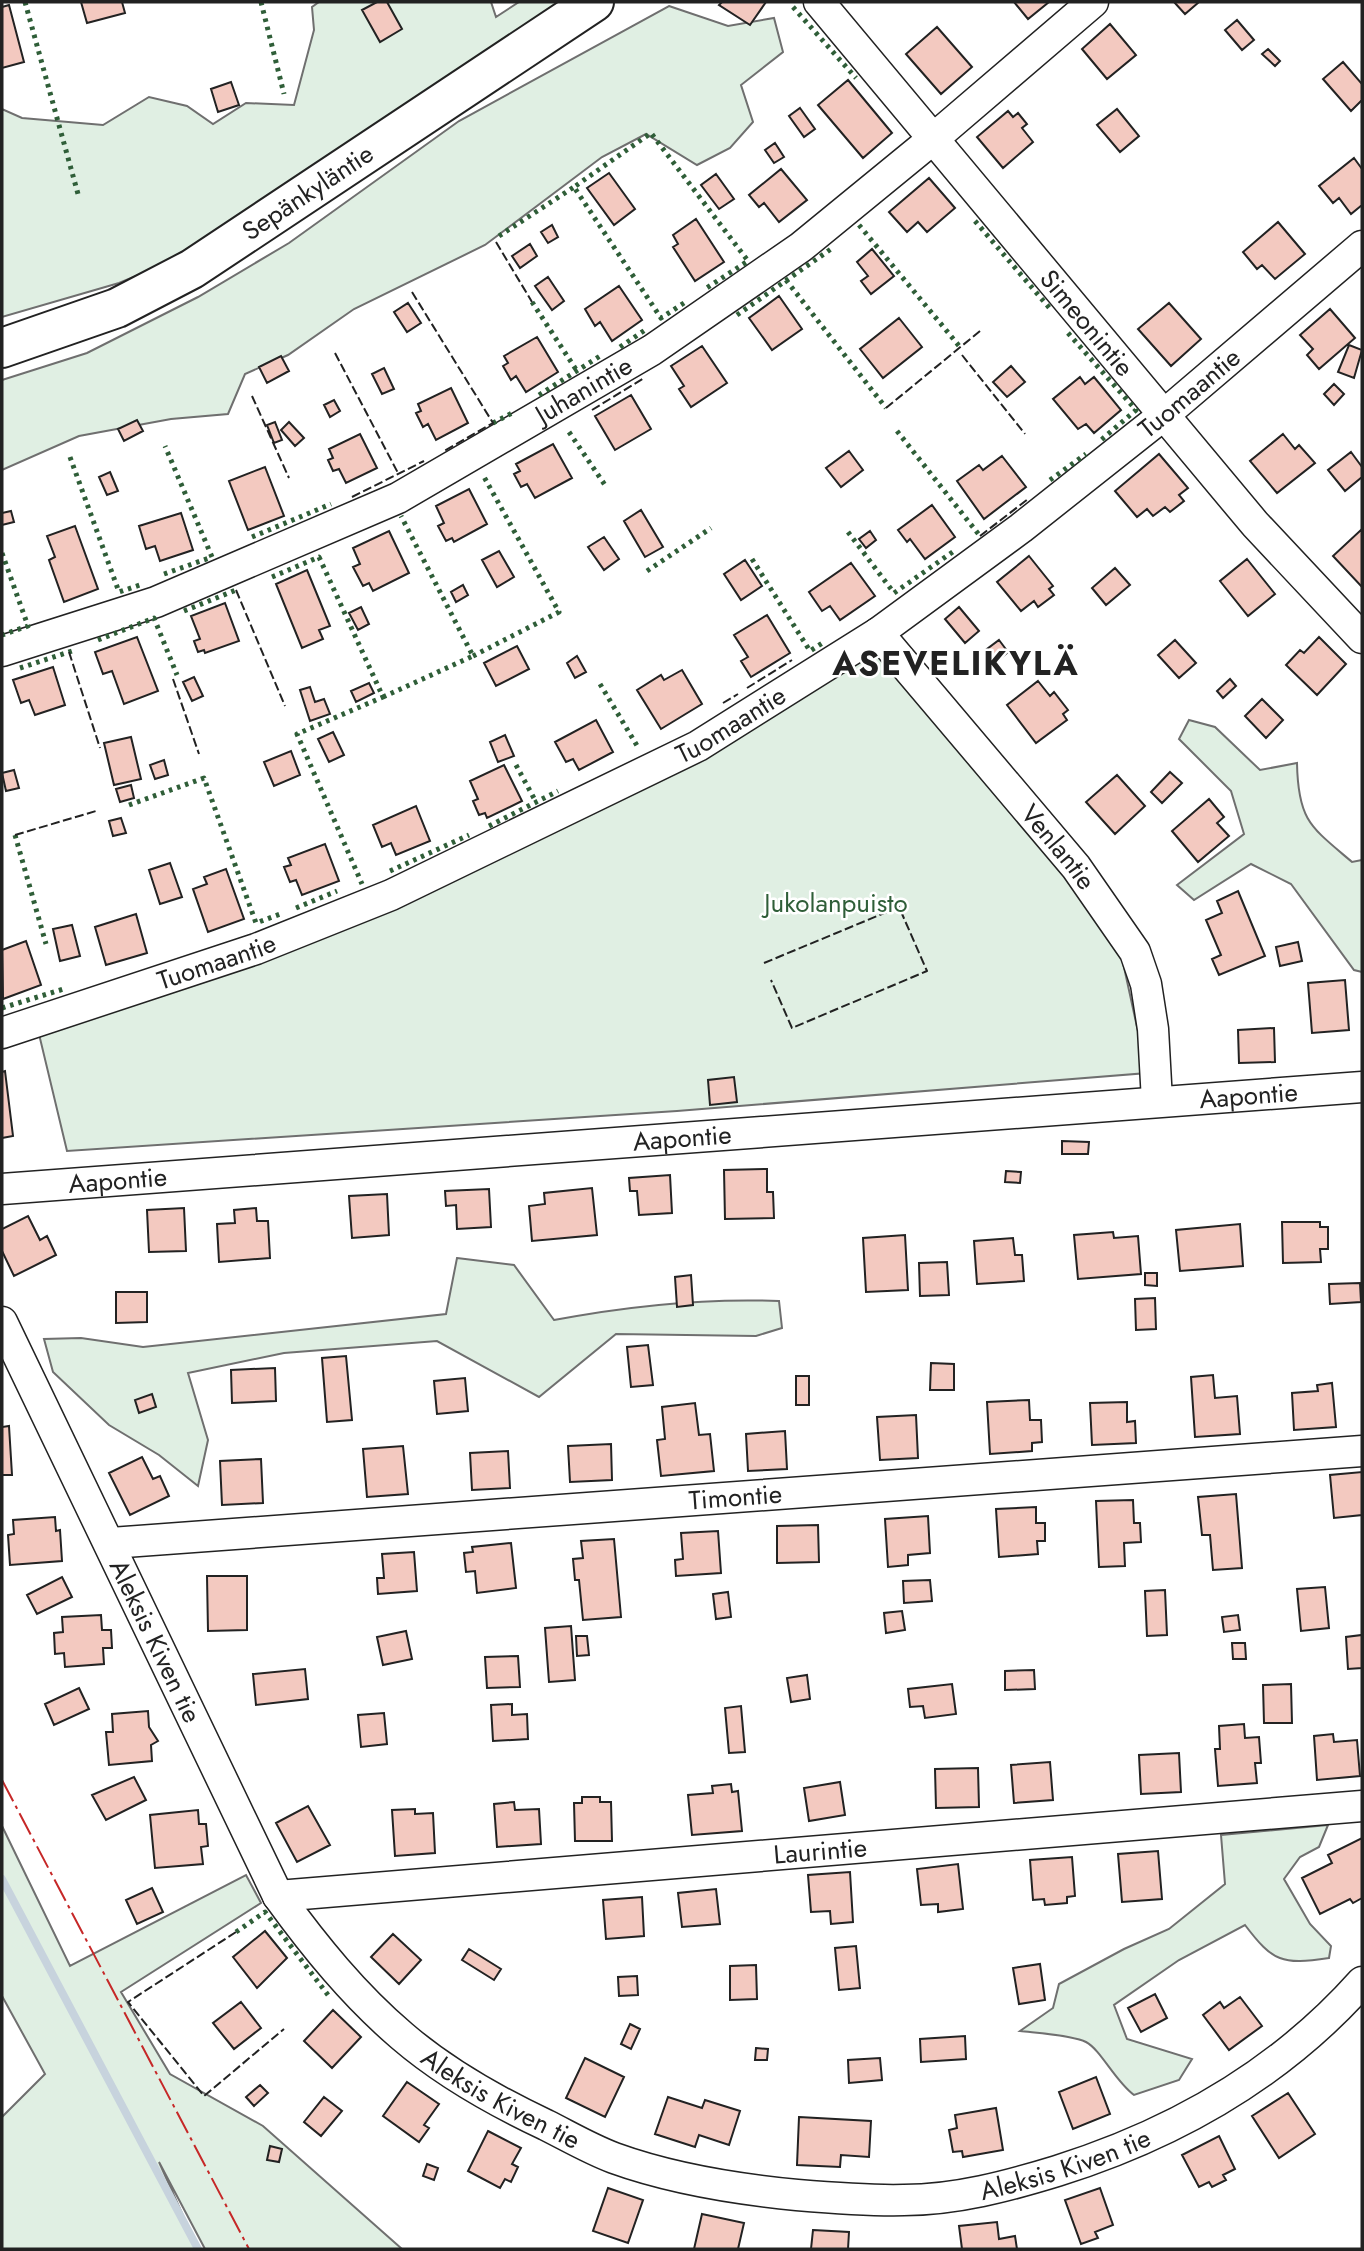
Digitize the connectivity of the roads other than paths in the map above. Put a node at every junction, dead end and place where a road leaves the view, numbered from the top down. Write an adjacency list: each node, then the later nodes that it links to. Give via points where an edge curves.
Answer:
1 (594, 2): 6 (main road, Sepänkyläntie, via 192,269 117,308)
2 (818, 2): 4 (street, Simeonintie)
3 (1093, 2): 4 (street, Juhanintie)
4 (933, 139): 7 (street, Simeonintie); 10 (street, Juhanintie, via 801,247 652,350 398,498 156,602)
5 (1362, 246): 7 (street, Tuomaantie)
6 (2, 348)
7 (1165, 414): 8 (street, Tuomaantie); 9 (street, Simeonintie, via 1255,524)
8 (878, 633): 11 (street, Tuomaantie, via 698,746 391,895 256,949); 13 (street, Venlantie, via 1076,867 1135,953 1146,984 1153,1029)
9 (1362, 638)
10 (2, 651)
11 (2, 1033)
12 (1362, 1087): 13 (street, Aapontie)
13 (1157, 1101): 14 (street, Aapontie)
14 (2, 1189)
15 (2, 1322): 17 (street, Aleksis Kiven tie)
16 (1362, 1451): 17 (street, Timontie)
17 (111, 1543): 19 (street, Aleksis Kiven tie)
18 (1362, 1806): 19 (street, Laurintie)
19 (278, 1896): 20 (street, Aleksis Kiven tie, via 354,1991 403,2038 499,2103 612,2157 684,2178 826,2197 905,2200 959,2195 1019,2183 1131,2145 1185,2121 1260,2075)
20 (1362, 1982)

